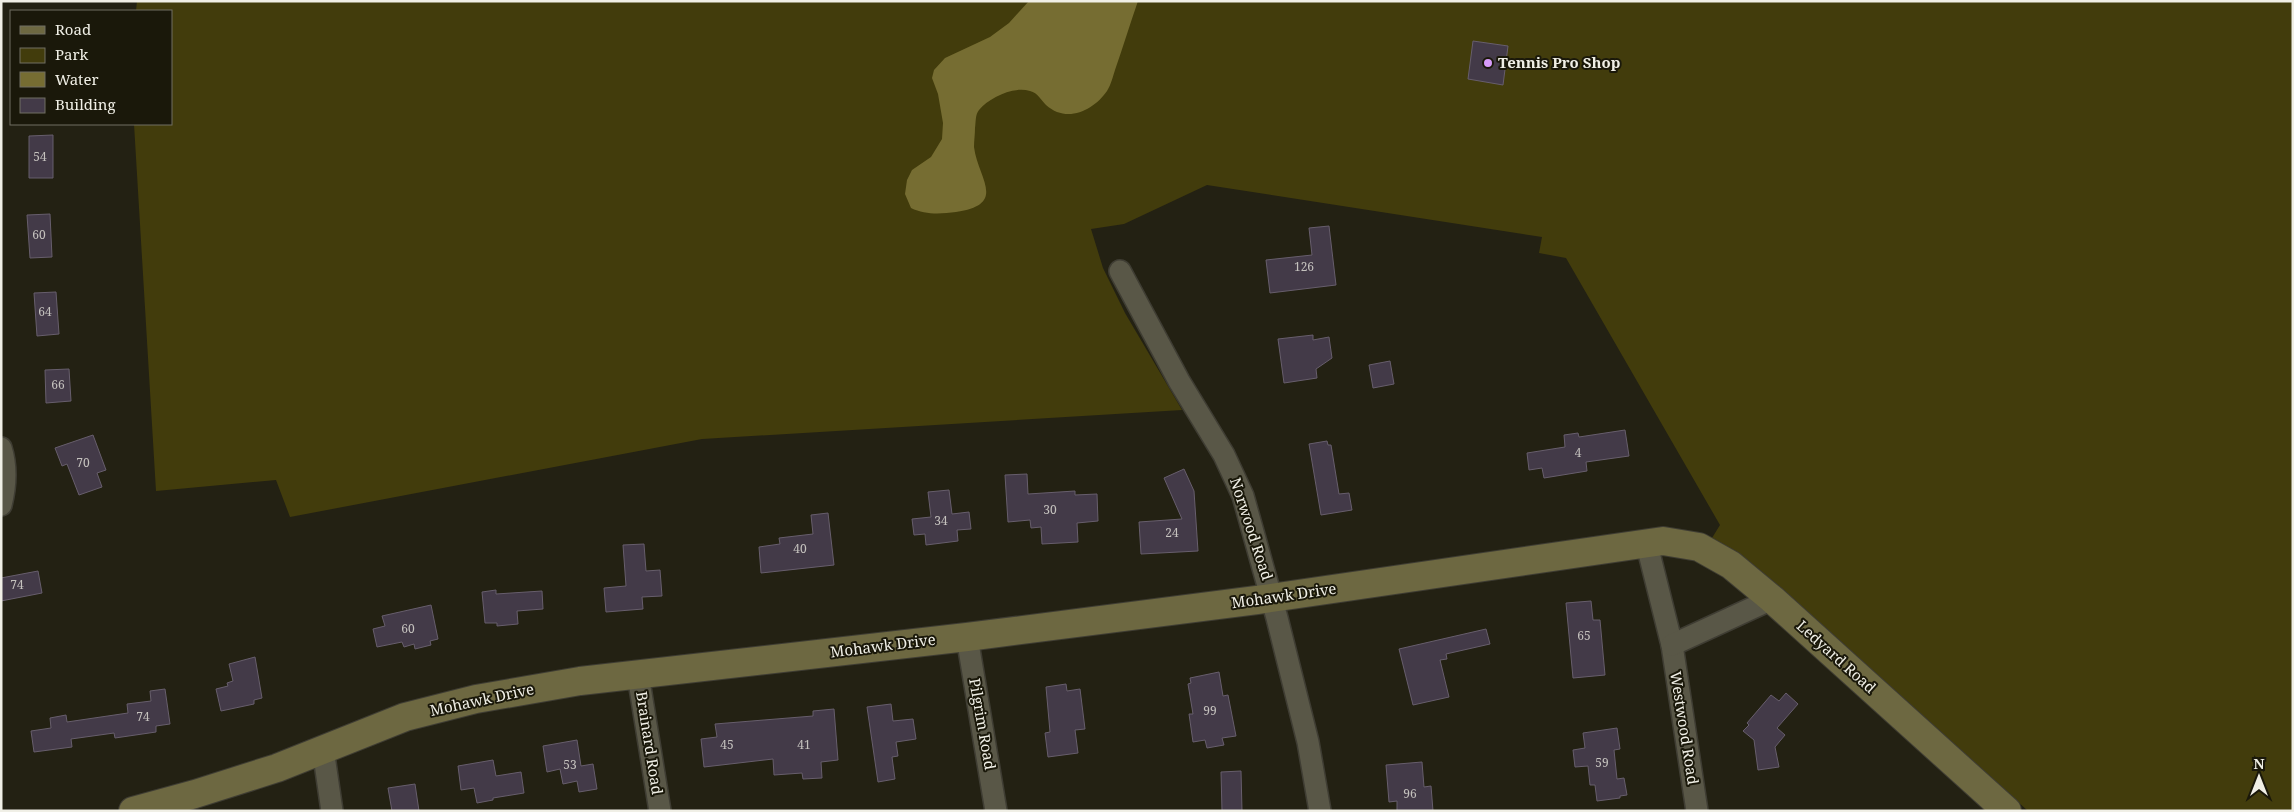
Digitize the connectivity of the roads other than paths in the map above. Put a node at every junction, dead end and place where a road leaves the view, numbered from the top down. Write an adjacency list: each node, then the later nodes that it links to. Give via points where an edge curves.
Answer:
1 (1120, 271): 5 (street, Norwood Road, via 1148,327 1236,478)
2 (1, 448): 3 (street, via 6,482)
3 (1, 505)
4 (1646, 541): 5 (street, Mohawk Drive); 6 (street, Ledyard Road, via 1688,544 1714,554); 8 (street, Westwood Road)
5 (1272, 598): 7 (street, Mohawk Drive); 15 (street, Norwood Road, via 1308,742)
6 (1772, 599): 8 (street); 17 (street, Ledyard Road)
7 (967, 637): 9 (street, Mohawk Drive); 14 (street, Pilgrim Road)
8 (1672, 645): 16 (street, Westwood Road)
9 (638, 675): 10 (street, Mohawk Drive, via 580,681 476,699 405,717); 13 (street, Brainard Road)
10 (323, 749): 11 (street, Mohawk Drive, via 276,768); 12 (street)
11 (133, 811)
12 (332, 811)
13 (660, 811)
14 (996, 811)
15 (1320, 811)
16 (1697, 811)
17 (2007, 811)

